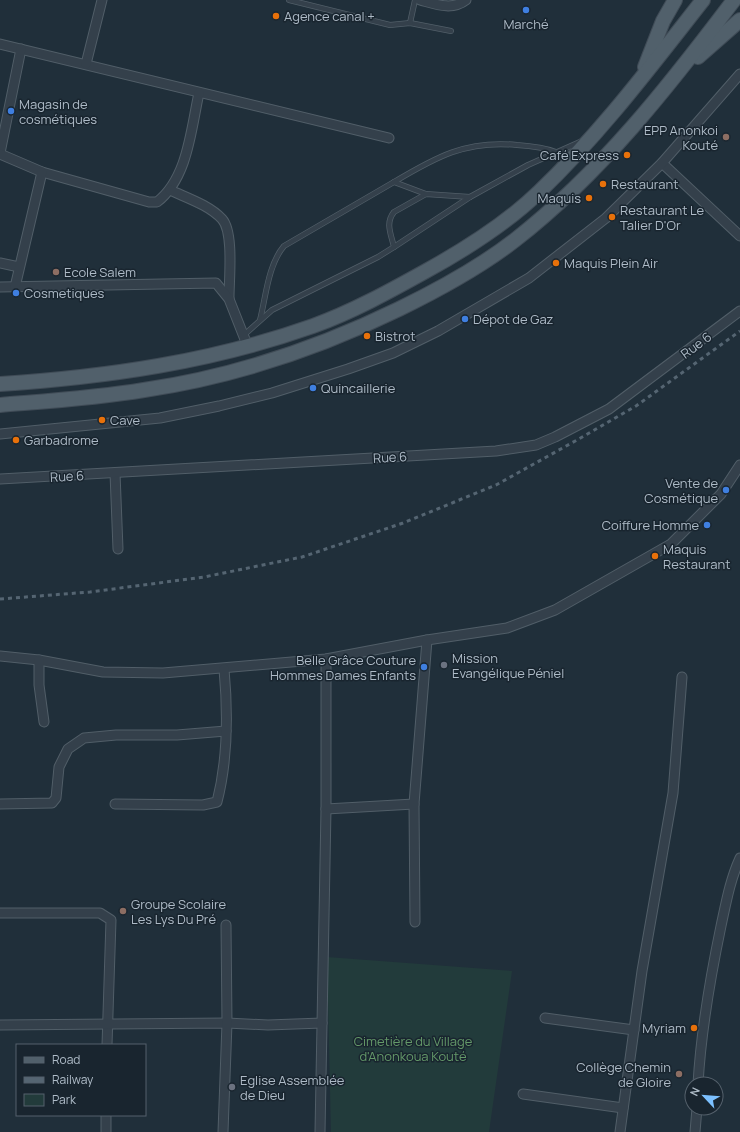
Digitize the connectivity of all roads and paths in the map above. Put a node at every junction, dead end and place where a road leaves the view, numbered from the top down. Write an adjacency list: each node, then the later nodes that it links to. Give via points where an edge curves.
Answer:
1 (102, 0): 14 (street)
2 (289, 0): 10 (lane, via 390,25)
3 (415, 0): 10 (lane)
4 (420, 0): 5 (street, via 444,6 460,4)
5 (466, 0)
6 (675, 0): 17 (main road)
7 (703, 0): 17 (main road)
8 (734, 0): 16 (main road)
9 (740, 20): 16 (main road)
10 (410, 23): 11 (lane)
11 (451, 31)
12 (0, 44): 13 (street)
13 (21, 49): 14 (street); 22 (street)
14 (86, 64): 18 (street)
15 (740, 74): 23 (street)
16 (677, 76): 40 (main road, via 604,159 555,206 478,267 428,295 324,343 216,376 111,395)
17 (638, 82): 19 (main road)
18 (199, 93): 20 (street); 26 (street, via 185,154)
19 (593, 136): 21 (lane); 38 (main road, via 538,193 465,249 382,296 315,326)
20 (390, 138)
21 (556, 152): 25 (lane, via 542,147 497,143 467,147 433,160); 28 (lane)
22 (0, 153): 24 (street)
23 (662, 163): 29 (street); 41 (street, via 606,218 529,278 438,331 393,352 272,393 219,406 160,418)
24 (42, 172): 26 (street, via 149,202 157,202); 32 (street)
25 (394, 182): 27 (lane); 37 (lane, via 284,246 274,264)
26 (170, 190): 35 (street, via 211,210 222,219 228,231)
27 (426, 194): 28 (lane); 30 (lane, via 394,212 390,217)
28 (470, 197): 30 (lane)
29 (740, 236)
30 (394, 247): 37 (lane, via 272,310)
31 (0, 263): 32 (street)
32 (19, 267): 34 (street)
33 (0, 287): 34 (street)
34 (15, 287): 35 (street, via 208,282 216,283)
35 (229, 299): 38 (street)
36 (740, 311): 43 (street, Rue 6, via 609,409 536,445 496,451)
37 (259, 321): 38 (lane)
38 (246, 341): 39 (main road, via 143,370 68,380)
39 (0, 384)
40 (0, 405)
41 (0, 434)
42 (740, 466): 46 (street, via 721,494 671,544 555,610 519,625)
43 (115, 473): 44 (street, Rue 6); 45 (street)
44 (0, 479)
45 (118, 549)
46 (427, 640): 48 (street); 56 (street)
47 (0, 656): 49 (street)
48 (326, 659): 50 (street); 57 (street)
49 (39, 660): 50 (street, via 83,669 134,674); 52 (street, via 39,685)
50 (224, 669): 53 (street, via 227,696)
51 (682, 677): 67 (street, via 673,794)
52 (44, 722)
53 (226, 731): 54 (street, via 84,738 68,749 59,767 56,798 52,803); 55 (street, via 217,802 203,805)
54 (0, 804)
55 (114, 804)
56 (414, 804): 57 (street); 60 (street)
57 (326, 809): 64 (street)
58 (740, 858): 69 (street, via 727,894 708,984)
59 (0, 913): 66 (street, via 100,913 111,920)
60 (415, 922)
61 (226, 926): 63 (street)
62 (545, 1018): 67 (street)
63 (227, 1023): 64 (street); 66 (street); 75 (street)
64 (322, 1023): 76 (street)
65 (0, 1025): 66 (street)
66 (107, 1026): 68 (street)
67 (634, 1030): 71 (street)
68 (107, 1044)
69 (699, 1076)
70 (524, 1094): 71 (street)
71 (623, 1108): 77 (street)
72 (106, 1116): 74 (street)
73 (696, 1116): 78 (street)
74 (106, 1132)
75 (223, 1132)
76 (320, 1132)
77 (620, 1132)
78 (695, 1132)

